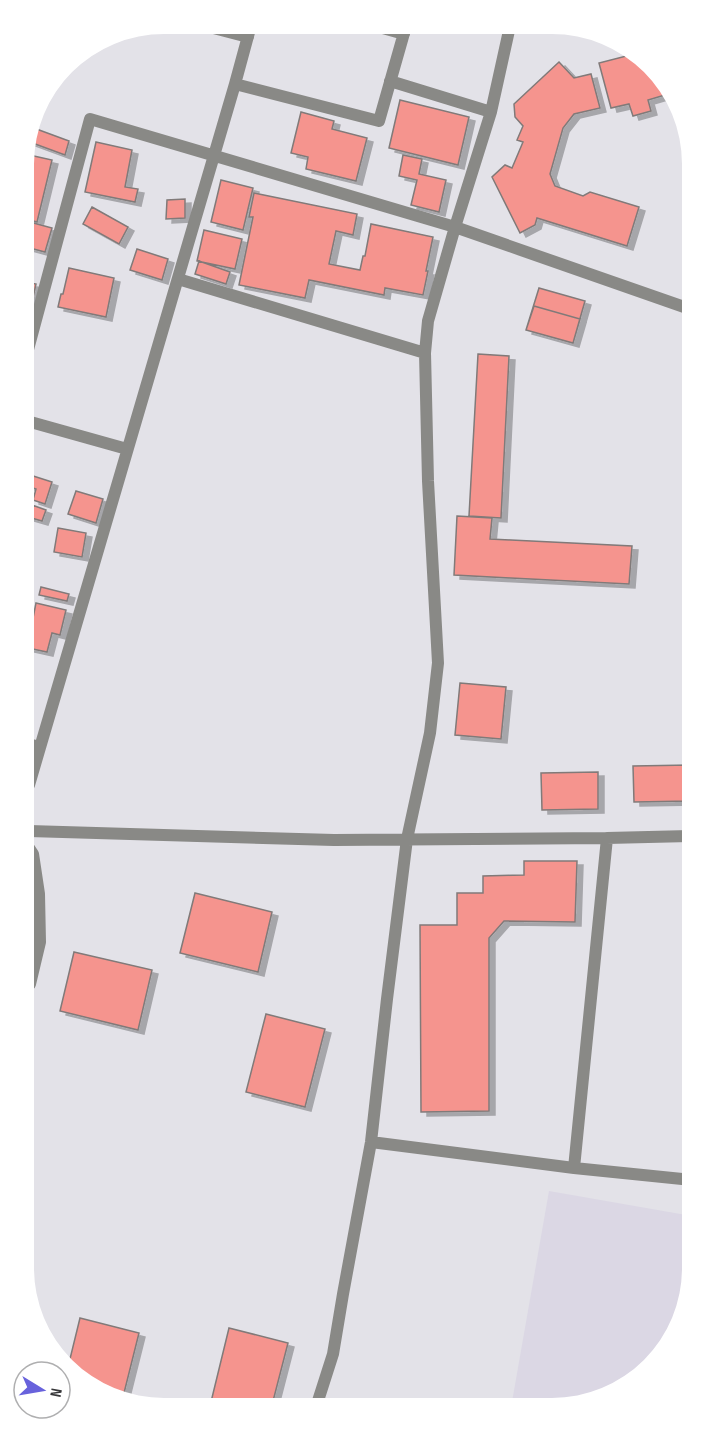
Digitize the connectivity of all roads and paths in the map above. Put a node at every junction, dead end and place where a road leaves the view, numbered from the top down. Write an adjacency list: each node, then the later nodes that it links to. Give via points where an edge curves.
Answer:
1 (234, 34): 5 (street)
2 (249, 34): 5 (street)
3 (404, 34): 6 (street)
4 (508, 34): 8 (street)
5 (248, 38): 7 (street)
6 (390, 81): 7 (street, via 380,121); 8 (street)
7 (235, 84): 9 (street)
8 (490, 112): 10 (street)
9 (214, 157): 10 (street); 11 (street); 13 (street, via 90,119)
10 (455, 227): 12 (street); 14 (street, via 428,321)
11 (178, 279): 14 (street); 16 (street)
12 (682, 306)
13 (35, 324)
14 (425, 353): 21 (street, via 438,663 430,733)
15 (35, 423): 16 (street)
16 (128, 450): 17 (street)
17 (34, 744)
18 (34, 831): 21 (street)
19 (682, 836): 20 (street)
20 (607, 838): 21 (street); 25 (street)
21 (407, 839): 24 (street)
22 (34, 863): 23 (street, via 40,942)
23 (34, 966)
24 (371, 1142): 25 (street); 27 (street, via 333,1354)
25 (574, 1168): 26 (street)
26 (682, 1179)
27 (319, 1398)

